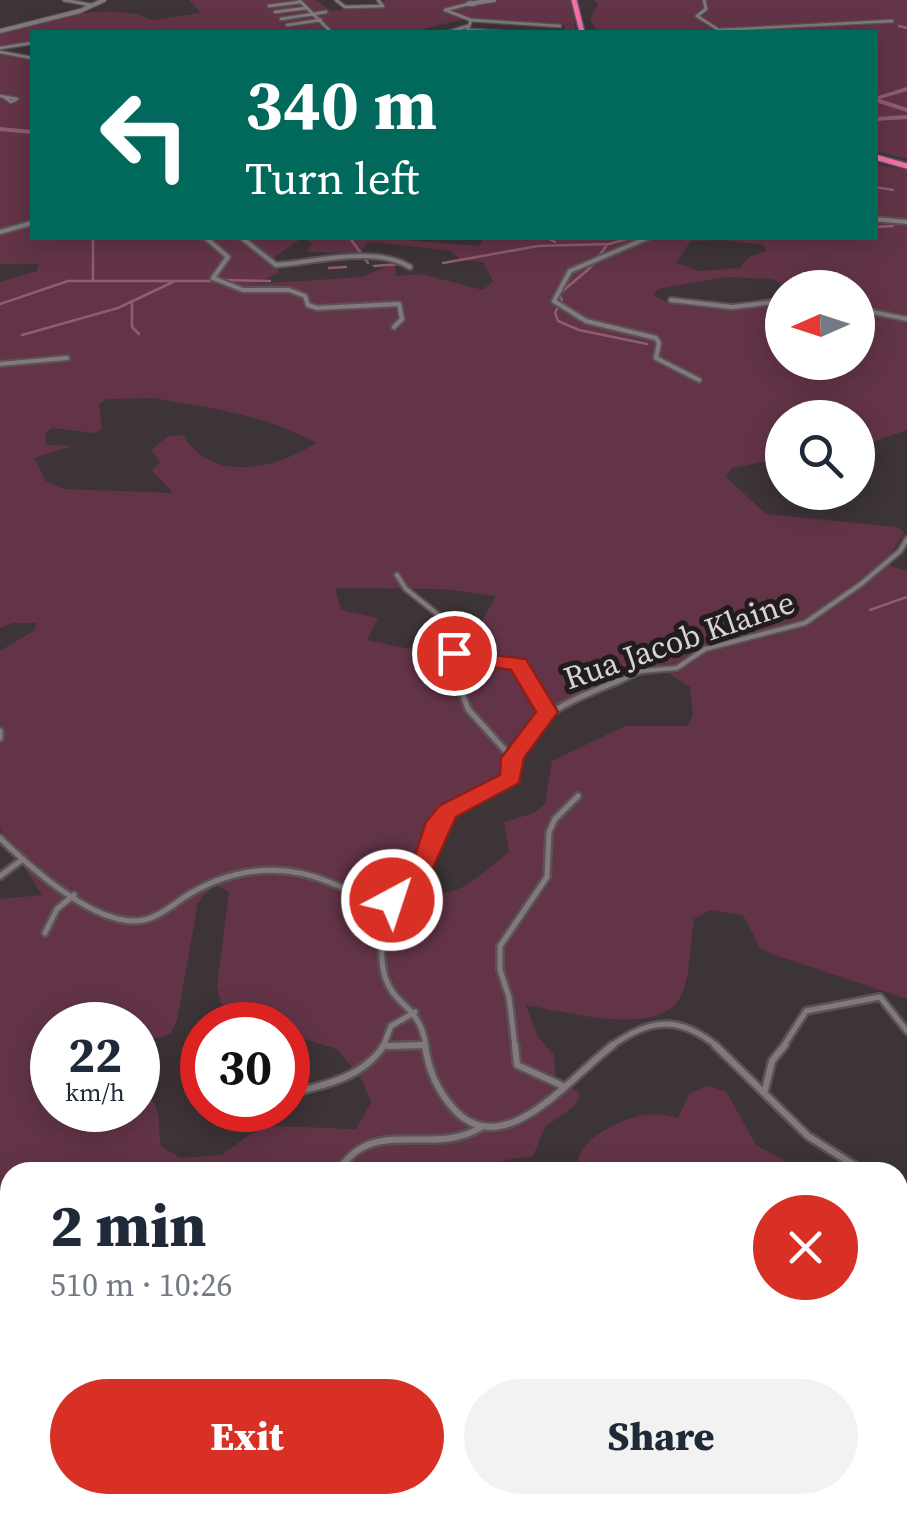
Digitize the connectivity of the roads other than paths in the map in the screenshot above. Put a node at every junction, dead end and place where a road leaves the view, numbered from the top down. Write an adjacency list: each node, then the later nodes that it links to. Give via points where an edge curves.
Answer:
1 (64, 0): 12 (street)
2 (104, 0): 12 (main road)
3 (336, 0): 11 (street, via 344,8)
4 (360, 0): 11 (street)
5 (378, 0): 11 (street, via 383,6)
6 (494, 0): 10 (main road)
7 (574, 0): 27 (highway)
8 (704, 0): 21 (street, via 706,10 697,16 719,30)
9 (300, 1): 13 (street); 14 (street)
10 (469, 3): 20 (street, via 445,10)
11 (365, 5)
12 (94, 6): 24 (main road)
13 (269, 6)
14 (306, 8): 15 (street); 17 (street)
15 (275, 12)
16 (326, 12): 17 (street)
17 (314, 14): 18 (street); 19 (street)
18 (281, 19)
19 (321, 20): 22 (street); 25 (street)
20 (471, 20): 23 (street); 26 (street)
21 (892, 22)
22 (288, 25)
23 (560, 26)
24 (2, 30)
25 (329, 30)
26 (468, 30)
27 (582, 30)
28 (30, 43): 30 (street)
29 (16, 47): 31 (street)
30 (0, 50): 31 (street)
31 (10, 54): 32 (street)
32 (30, 58)
33 (878, 158): 34 (highway)
34 (907, 166)
35 (878, 220): 36 (street)
36 (907, 222)
37 (30, 224): 38 (street)
38 (0, 232)
39 (208, 240): 47 (street, via 228,257 212,278 249,290 289,290 317,308 398,304 402,319)
40 (245, 240): 42 (street, via 276,265 398,258)
41 (642, 240): 50 (street, via 570,270 554,301 586,321 656,338 656,358)
42 (410, 267)
43 (671, 300): 44 (street, via 732,307)
44 (765, 303)
45 (875, 312): 46 (street)
46 (907, 319)
47 (394, 327)
48 (67, 358): 49 (street)
49 (0, 364)
50 (700, 380)
51 (907, 538): 54 (street, Rua Jacob Klaine, via 861,584 805,622 706,649 676,668 641,671)
52 (397, 575): 54 (street, via 440,617 458,656 518,664)
53 (460, 687): 55 (street, via 468,709)
54 (547, 712): 55 (street, Rua Jacob Klaine)
55 (512, 758): 61 (street, Rua Jacob Klaine, via 506,784 438,822 425,861 392,900)
56 (578, 796): 67 (street, via 555,820 547,877 498,956 518,1064)
57 (0, 838): 58 (street)
58 (23, 859): 59 (street); 60 (street)
59 (0, 876)
60 (74, 895): 61 (street, via 122,920 140,921 232,873 301,870 369,902); 62 (street, via 57,909)
61 (381, 929): 63 (street, via 384,976)
62 (45, 934)
63 (415, 1012): 65 (street); 66 (street, via 391,1026)
64 (907, 1031): 69 (street, via 880,998 806,1011 772,1061)
65 (426, 1045): 66 (street); 70 (street, via 446,1098)
66 (388, 1046): 68 (street, via 375,1061)
67 (561, 1086): 69 (street, via 646,1027 677,1023); 70 (street, via 527,1118)
68 (310, 1088)
69 (765, 1090): 72 (street, via 807,1135)
70 (480, 1128): 71 (street, via 456,1141 370,1142)
71 (345, 1162)
72 (850, 1162)

